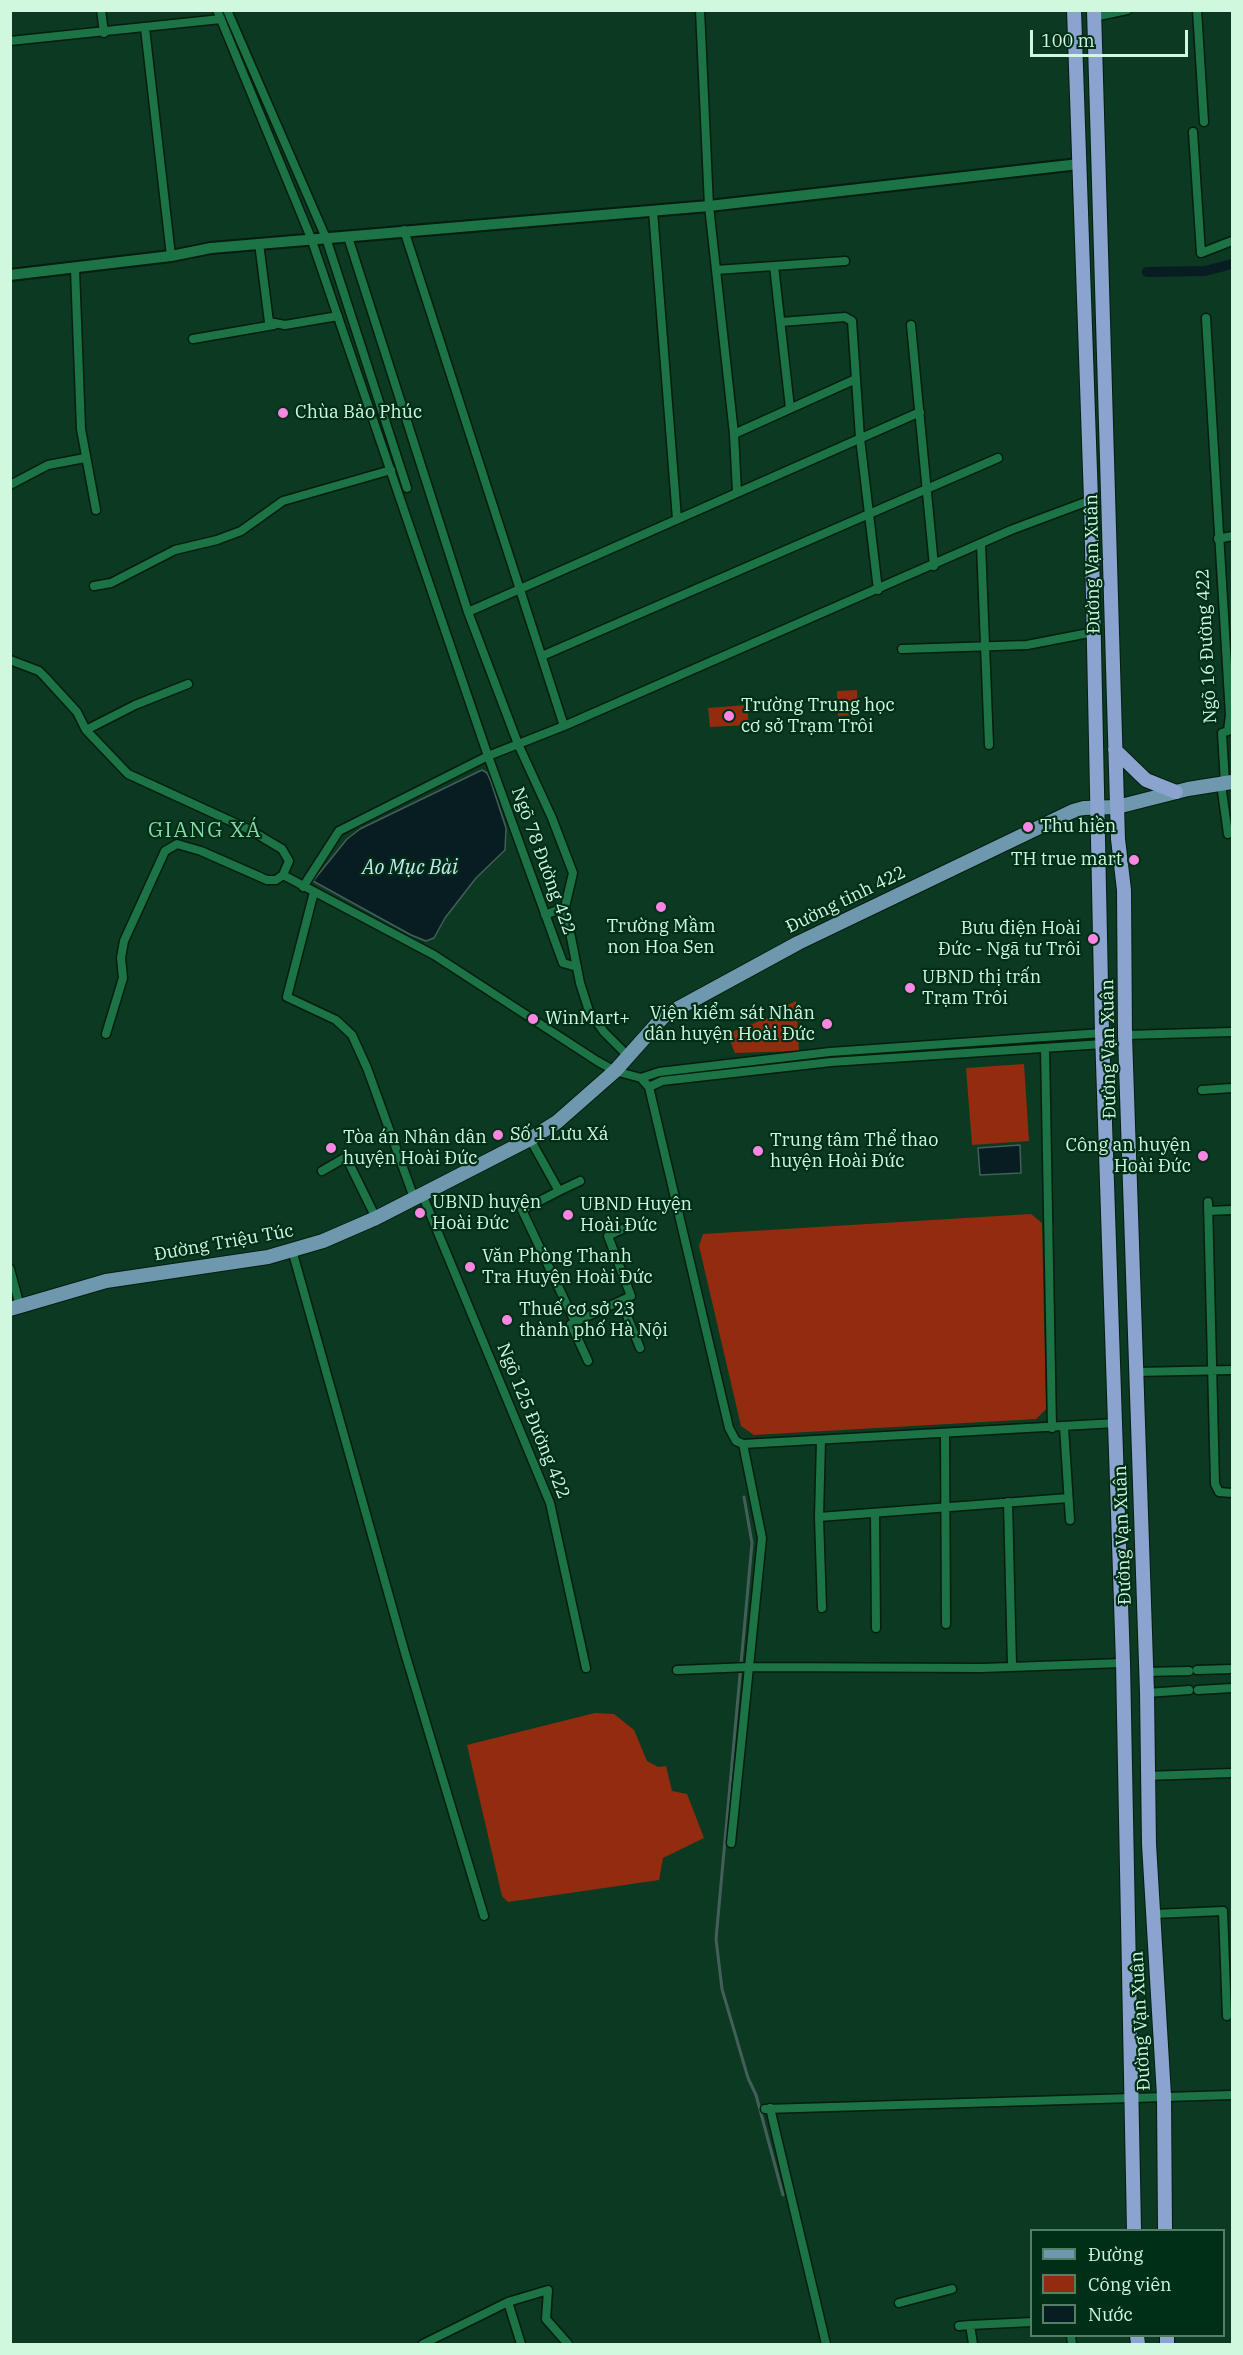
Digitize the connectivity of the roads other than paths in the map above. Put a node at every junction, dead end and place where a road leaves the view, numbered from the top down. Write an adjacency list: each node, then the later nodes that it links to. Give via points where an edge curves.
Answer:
1 (101, 10): 10 (street)
2 (227, 10): 20 (street)
3 (700, 10): 15 (street)
4 (1074, 10): 14 (highway, Đường Vạn Xuân)
5 (1127, 10): 7 (street)
6 (1197, 10): 12 (street)
7 (1094, 14): 32 (highway, Đường Vạn Xuân)
8 (219, 15): 9 (street); 19 (street, Ngõ 78 Đường 422)
9 (145, 28): 10 (street); 23 (street)
10 (104, 33): 11 (street)
11 (10, 41)
12 (1204, 122)
13 (1193, 132): 21 (street, via 1201,253)
14 (1079, 164): 15 (street); 31 (highway, Đường Vạn Xuân)
15 (709, 206): 16 (street); 27 (street)
16 (653, 211): 17 (street); 52 (street)
17 (404, 230): 18 (street); 58 (street)
18 (348, 237): 20 (street); 60 (street)
19 (311, 238): 20 (street); 22 (street); 29 (street, Ngõ 78 Đường 422)
20 (326, 238): 46 (street)
21 (1233, 241)
22 (259, 243): 23 (street); 34 (street, via 267,317)
23 (171, 256): 26 (street)
24 (845, 261): 25 (street)
25 (774, 266): 27 (street); 33 (street)
26 (75, 268): 28 (street); 42 (street)
27 (716, 270): 40 (street)
28 (10, 275)
29 (338, 316): 34 (street); 44 (street, Ngõ 78 Đường 422)
30 (1206, 318): 54 (street, Ngõ 16 Đường 422)
31 (1084, 320): 32 (highway); 49 (highway, Đường Vạn Xuân)
32 (1104, 321): 71 (highway, Đường Vạn Xuân)
33 (781, 322): 37 (street, via 850,318); 38 (street)
34 (275, 325): 36 (street)
35 (911, 325): 39 (street)
36 (193, 339)
37 (856, 379): 38 (street); 41 (street)
38 (790, 408): 40 (street)
39 (920, 412): 41 (street); 47 (street)
40 (734, 434): 48 (street)
41 (860, 438): 48 (street); 51 (street)
42 (85, 458): 45 (street, via 48,465); 50 (street)
43 (998, 458): 47 (street)
44 (391, 470): 57 (street, via 283,501 241,531 175,550 111,583); 72 (street, Ngõ 78 Đường 422)
45 (10, 485)
46 (406, 488)
47 (928, 489): 51 (street); 56 (street)
48 (737, 492): 52 (street)
49 (1091, 500): 55 (street); 61 (highway, Đường Vạn Xuân)
50 (96, 510)
51 (869, 514): 59 (street); 64 (street)
52 (677, 519): 58 (street)
53 (1233, 536): 54 (street)
54 (1218, 539): 73 (street, Ngõ 16 Đường 422, via 1230,715 1228,731 1222,733)
55 (981, 544): 56 (street); 62 (street)
56 (934, 566): 59 (street)
57 (94, 586)
58 (522, 590): 60 (street); 64 (street)
59 (878, 590): 67 (street)
60 (468, 612): 69 (street)
61 (1094, 632): 62 (street, via 1027,645); 76 (highway, Đường Vạn Xuân)
62 (987, 647): 63 (street); 70 (street)
63 (902, 649)
64 (542, 656): 67 (street)
65 (10, 660): 68 (street, via 39,671 77,712)
66 (188, 684): 68 (street)
67 (564, 726): 69 (street)
68 (86, 730): 78 (street, via 128,774 250,830 282,849 289,861)
69 (518, 744): 72 (street); 81 (street, via 573,873)
70 (989, 745)
71 (1115, 750): 74 (highway, via 1146,780); 75 (highway, Đường Vạn Xuân)
72 (488, 756): 79 (street, via 339,831); 82 (street, Ngõ 78 Đường 422)
73 (1226, 783): 74 (main road, Đường tỉnh 422); 77 (street)
74 (1176, 792): 75 (main road, Đường tỉnh 422)
75 (1117, 807): 76 (main road, Đường tỉnh 422); 86 (highway, Đường Vạn Xuân, via 1124,890)
76 (1097, 808): 87 (highway, Đường Vạn Xuân); 89 (main road, Đường tỉnh 422, via 1065,815 798,943 664,1016)
77 (1228, 834)
78 (283, 875): 79 (street); 85 (street, via 267,880 201,851 177,844 170,846 124,941 123,978)
79 (303, 888): 80 (street)
80 (314, 892): 90 (street, via 434,956); 99 (street, Ngõ 125 Đường 422, via 287,997 336,1020 352,1035)
81 (565, 907): 82 (street); 83 (street)
82 (545, 915): 83 (street, Ngõ 78 Đường 422, via 563,963)
83 (577, 967): 89 (street, via 589,1011)
84 (1233, 1032): 86 (street)
85 (106, 1034)
86 (1125, 1035): 103 (highway, Đường Vạn Xuân)
87 (1103, 1038): 88 (street); 91 (street, via 830,1052 659,1072); 104 (highway, Đường Vạn Xuân)
88 (1045, 1048): 92 (street, via 831,1062 662,1082); 117 (street)
89 (628, 1056): 90 (main road, Đường tỉnh 422)
90 (615, 1071): 91 (street); 95 (main road, Đường Triệu Túc, via 557,1122)
91 (641, 1078): 92 (street)
92 (649, 1087): 120 (street, via 729,1428 736,1442)
93 (1233, 1088): 94 (street)
94 (1202, 1090)
95 (530, 1139): 98 (street); 99 (main road, Đường Triệu Túc)
96 (322, 1171): 101 (street, via 346,1157)
97 (580, 1181): 98 (street)
98 (559, 1191): 109 (street, via 522,1210)
99 (418, 1196): 101 (main road, Đường Triệu Túc); 134 (street, Ngõ 125 Đường 422, via 550,1503)
100 (1233, 1210): 112 (street, via 1208,1207)
101 (376, 1218): 105 (main road, Đường Triệu Túc)
102 (631, 1225): 107 (street, via 608,1236 631,1296)
103 (1132, 1227): 104 (highway); 114 (highway, Đường Vạn Xuân)
104 (1109, 1229): 115 (highway, Đường Vạn Xuân)
105 (292, 1250): 108 (main road, Đường Triệu Túc, via 105,1281); 144 (street, via 405,1653)
106 (10, 1269): 108 (street)
107 (621, 1301): 109 (street); 110 (street)
108 (15, 1308)
109 (575, 1322): 111 (street, via 571,1324)
110 (640, 1348)
111 (588, 1361)
112 (1212, 1370): 113 (street); 114 (street); 121 (street, via 1215,1484 1220,1492)
113 (1233, 1370)
114 (1136, 1372): 137 (highway, Đường Vạn Xuân)
115 (1116, 1423): 116 (street); 131 (highway, Đường Vạn Xuân)
116 (1064, 1427): 117 (street); 122 (street)
117 (1052, 1428): 118 (street)
118 (945, 1434): 119 (street); 124 (street)
119 (821, 1440): 120 (street); 126 (street)
120 (743, 1444): 133 (street, via 762,1538)
121 (1233, 1493)
122 (1068, 1498): 123 (street); 127 (street)
123 (1008, 1503): 124 (street); 132 (street)
124 (947, 1507): 125 (street); 129 (street)
125 (875, 1513): 126 (street); 130 (street)
126 (819, 1517): 128 (street)
127 (1070, 1520)
128 (822, 1608)
129 (946, 1624)
130 (876, 1628)
131 (1123, 1663): 132 (street); 149 (highway, Đường Vạn Xuân)
132 (1012, 1666): 133 (street)
133 (750, 1667): 136 (street); 142 (street)
134 (586, 1668)
135 (1233, 1669): 137 (street)
136 (677, 1670)
137 (1145, 1672): 139 (highway, Đường Vạn Xuân)
138 (1233, 1688): 139 (street)
139 (1147, 1693): 141 (highway, Đường Vạn Xuân)
140 (1233, 1773): 141 (street)
141 (1146, 1776): 143 (highway, Đường Vạn Xuân)
142 (731, 1843)
143 (1153, 1914): 145 (street, via 1223,1911); 148 (highway, Đường Vạn Xuân)
144 (484, 1916)
145 (1229, 1960): 146 (street)
146 (1227, 2016)
147 (1233, 2095): 148 (street)
148 (1164, 2096): 149 (street); 151 (highway, Đường Vạn Xuân)
149 (1130, 2100): 150 (highway, Đường Vạn Xuân); 162 (street, via 768,2108)
150 (1134, 2229)
151 (1165, 2229)
152 (952, 2289): 154 (street)
153 (508, 2302): 158 (street); 160 (street); 161 (street, via 548,2290 546,2319)
154 (899, 2303)
155 (1030, 2322): 156 (street)
156 (970, 2325): 157 (street); 163 (street)
157 (959, 2326)
158 (435, 2342): 159 (street)
159 (423, 2344)
160 (520, 2344)
161 (568, 2344)
162 (826, 2344)
163 (973, 2344)

